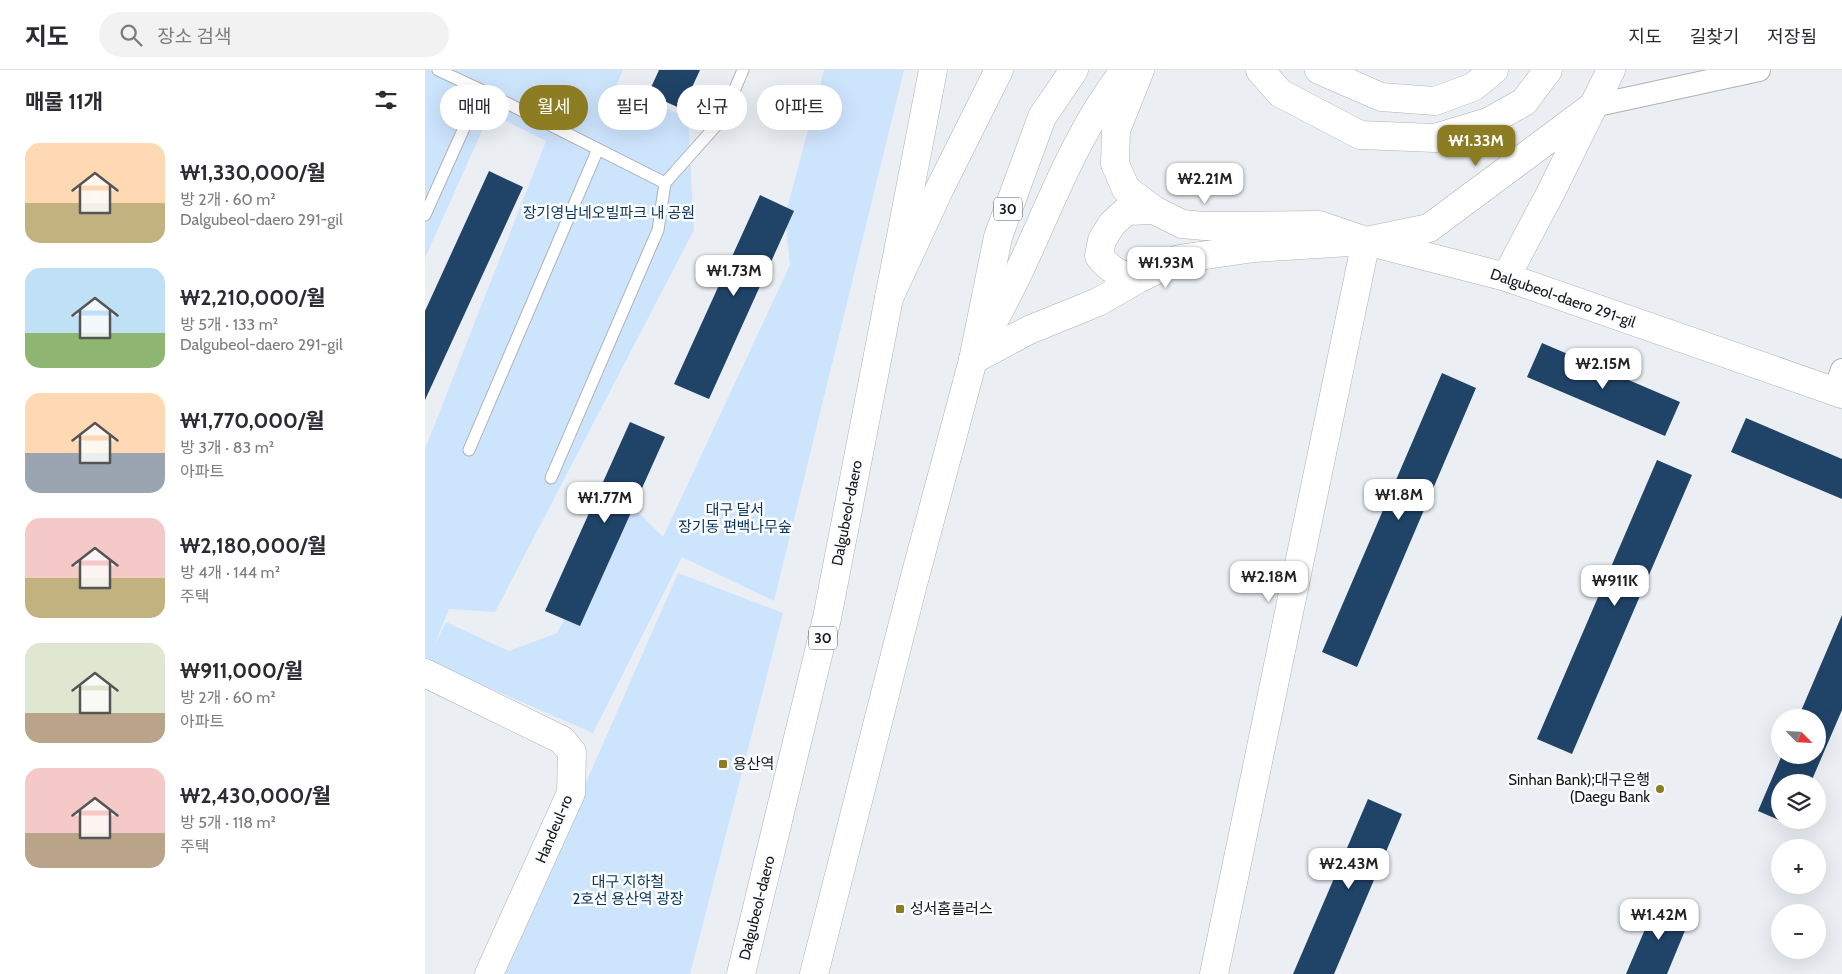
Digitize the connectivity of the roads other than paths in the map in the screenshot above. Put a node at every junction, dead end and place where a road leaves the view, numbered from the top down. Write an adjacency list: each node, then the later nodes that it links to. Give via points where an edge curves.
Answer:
1 (438, 70): 14 (lane)
2 (743, 70): 19 (lane, via 722,119)
3 (933, 70): 25 (main road)
4 (999, 70): 25 (main road, Dalgubeol-daero / 30)
5 (1074, 70): 26 (main road, 30, via 1042,118 998,237)
6 (1125, 70): 26 (main road, via 1071,154 1021,267)
7 (1140, 70): 20 (main road, via 1116,130 1115,164 1126,189)
8 (1260, 70): 11 (main road, via 1280,93 1360,135 1435,138 1489,122 1524,102)
9 (1319, 70): 10 (main road, via 1381,97 1435,100 1473,87)
10 (1494, 70)
11 (1548, 70)
12 (1611, 70): 16 (main road)
13 (1759, 70): 16 (street)
14 (470, 85)
15 (509, 104): 18 (lane)
16 (1593, 106): 22 (main road, via 1429,228); 23 (main road)
17 (463, 130): 21 (lane)
18 (597, 149): 19 (lane); 28 (lane)
19 (665, 184): 29 (lane, via 658,230)
20 (1154, 210): 22 (main road, via 1182,224 1319,225); 24 (main road, via 1126,211 1102,240 1099,256 1109,268 1123,276)
21 (425, 215)
22 (1366, 241): 23 (main road, Dalgubeol-daero 291-gil); 24 (main road, via 1253,248 1179,259); 34 (main road)
23 (1506, 277): 27 (main road, Dalgubeol-daero 291-gil)
24 (1138, 279): 26 (main road, via 1098,302 1029,330)
25 (889, 298): 32 (main road, Dalgubeol-daero / 30, via 827,618)
26 (973, 360): 33 (main road, 30)
27 (1839, 385)
28 (469, 450)
29 (551, 478)
30 (425, 673): 31 (main road, Handeul-ro, via 562,740 572,752 571,793)
31 (489, 974)
32 (741, 974)
33 (814, 974)
34 (1214, 974)

